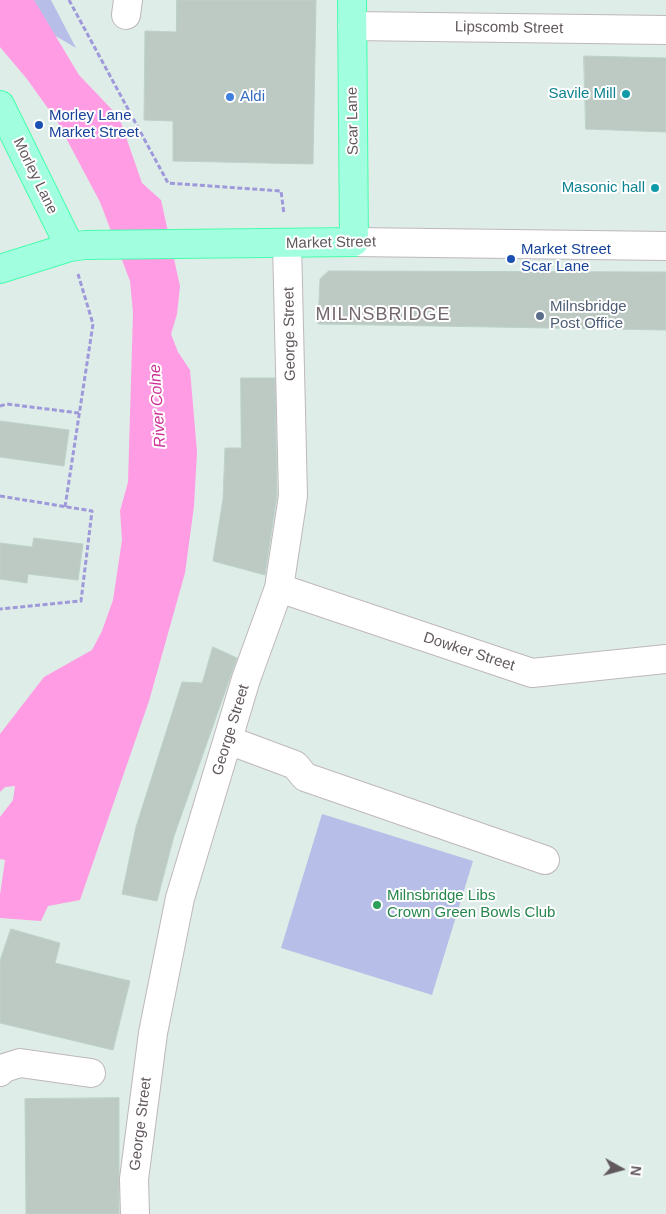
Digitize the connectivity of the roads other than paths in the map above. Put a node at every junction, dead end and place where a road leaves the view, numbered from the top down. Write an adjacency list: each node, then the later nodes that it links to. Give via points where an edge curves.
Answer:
1 (352, 13): 2 (street, Lipscomb Street); 4 (main road, Scar Lane)
2 (666, 30)
3 (0, 105): 6 (main road, Morley Lane)
4 (354, 242): 5 (main road, Market Street); 7 (street, Market Street)
5 (287, 243): 6 (main road, Market Street); 9 (street, George Street, via 293,496)
6 (77, 246): 8 (main road, Market Street)
7 (666, 246)
8 (0, 270)
9 (279, 588): 10 (street, Dowker Street, via 532,673); 11 (street, George Street)
10 (666, 659)
11 (228, 740): 12 (street, via 295,765 305,777); 15 (street, George Street, via 180,898 153,1033 134,1179)
12 (545, 860)
13 (0, 1072): 14 (street, via 20,1063)
14 (91, 1073)
15 (134, 1214)

